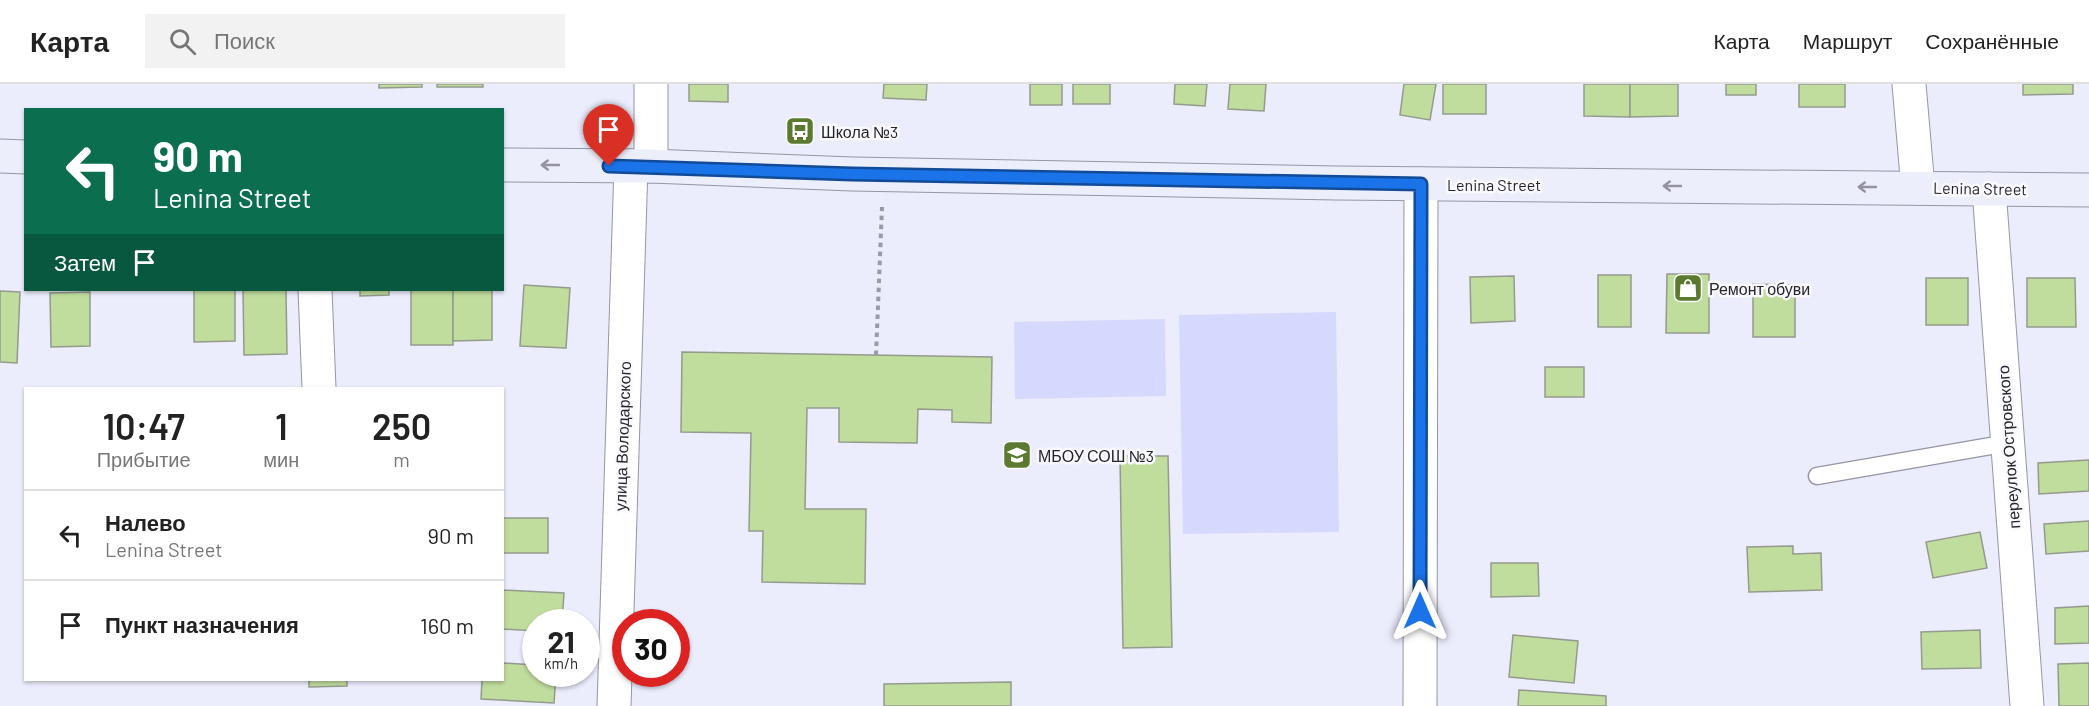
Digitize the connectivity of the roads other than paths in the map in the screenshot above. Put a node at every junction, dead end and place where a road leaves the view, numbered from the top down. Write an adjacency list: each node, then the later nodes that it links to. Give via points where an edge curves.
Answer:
1 (651, 84): 6 (street, улица Володарского)
2 (1909, 84): 8 (street)
3 (0, 156): 4 (main road)
4 (24, 157)
5 (504, 165): 6 (main road, Lenina Street, one-way to 5)
6 (641, 166): 7 (main road, Lenina Street); 15 (street, улица Володарского)
7 (1421, 184): 8 (main road, Lenina Street, one-way to 7); 16 (street)
8 (1918, 188): 9 (main road, Lenina Street)
9 (1989, 189): 10 (main road, Lenina Street); 13 (street, переулок Островского)
10 (2089, 190)
11 (315, 291): 12 (street)
12 (319, 387)
13 (2008, 443): 14 (lane); 17 (street, переулок Островского)
14 (1817, 476)
15 (614, 706)
16 (1420, 706)
17 (2027, 706)

